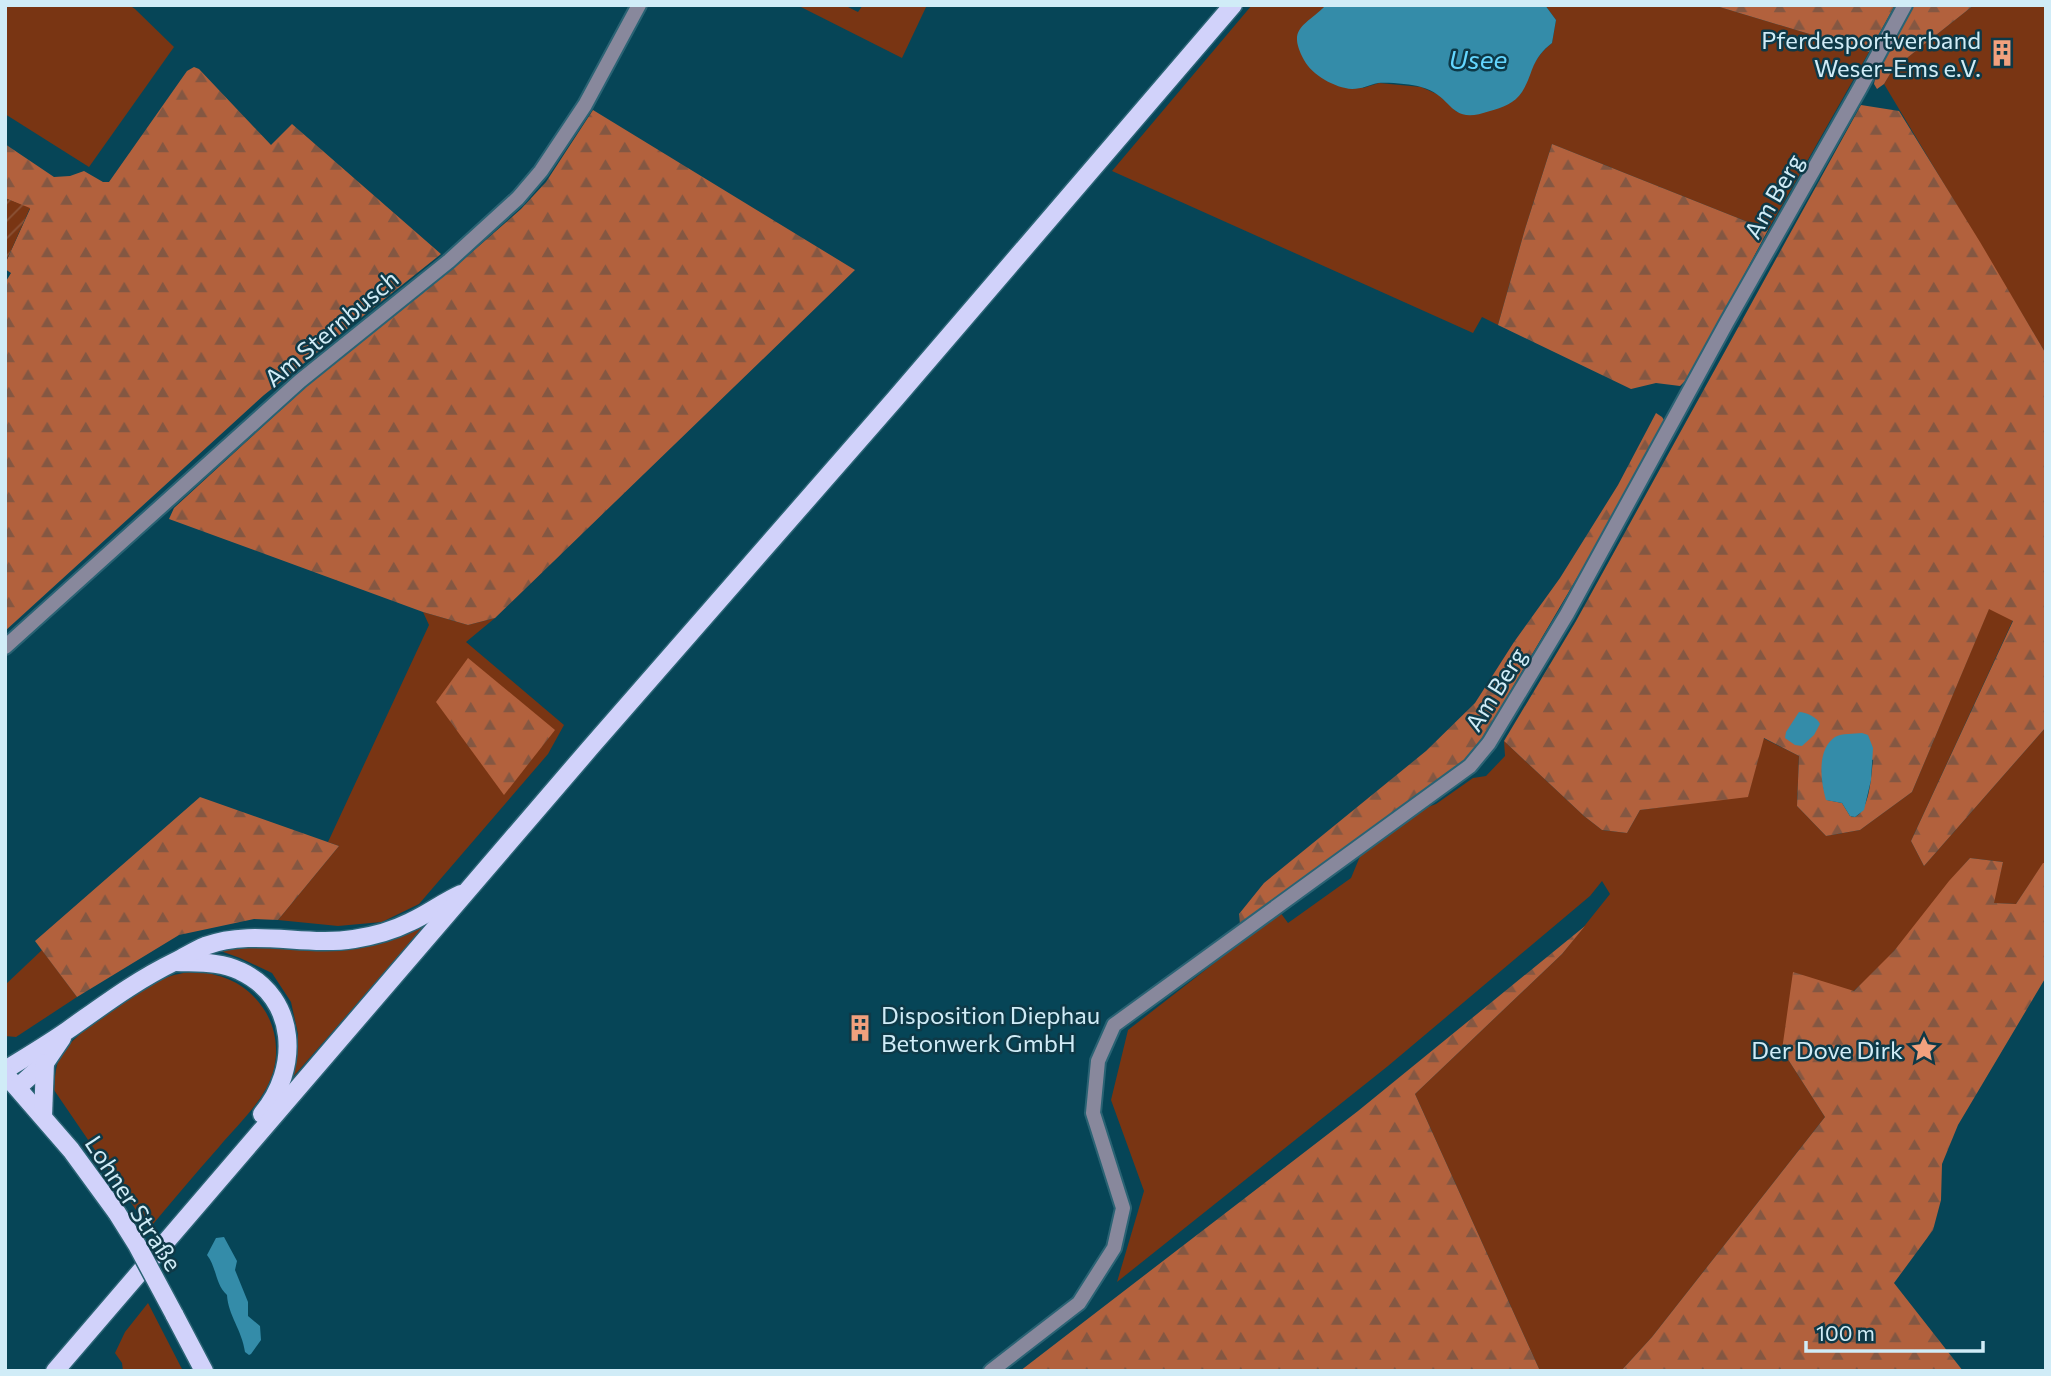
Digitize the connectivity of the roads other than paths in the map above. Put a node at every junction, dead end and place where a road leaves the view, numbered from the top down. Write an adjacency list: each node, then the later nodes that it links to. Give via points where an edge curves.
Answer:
1 (639, 5): 4 (street, Am Sternbusch, via 571,127 517,198 449,261 300,381)
2 (1233, 5): 5 (main road)
3 (1905, 5): 14 (street, Am Berg, via 1580,590 1489,743 1469,766 1114,1026 1098,1061 1093,1113 1122,1208 1114,1248 1079,1303)
4 (5, 647)
5 (467, 891): 6 (main road, via 410,922 372,936 351,940 232,939); 11 (main road)
6 (173, 962): 7 (main road); 11 (main road, via 212,963 251,976 271,995 285,1021 285,1072 272,1102 238,1142)
7 (67, 1030): 8 (main road); 9 (main road)
8 (45, 1063): 9 (main road); 10 (main road)
9 (9, 1077): 10 (main road, Lohner Straße)
10 (43, 1117): 13 (main road, Lohner Straße, bridge, via 117,1213)
11 (229, 1167): 12 (main road)
12 (55, 1371)
13 (204, 1371)
14 (990, 1371)

